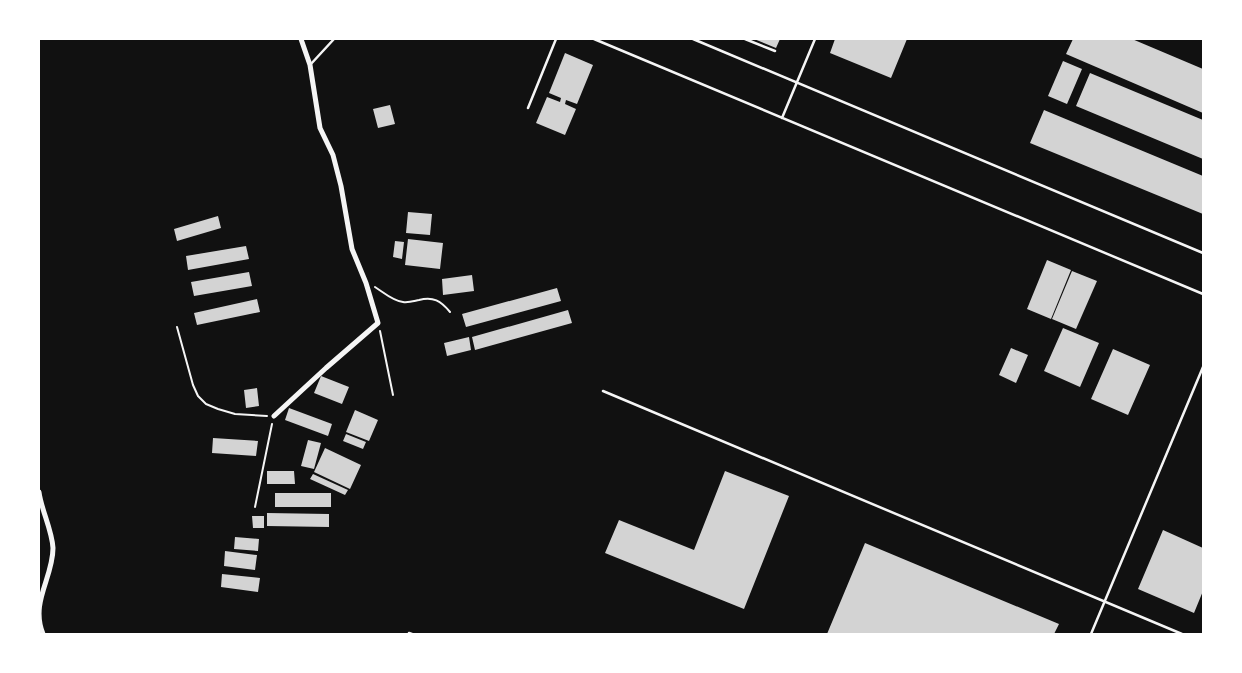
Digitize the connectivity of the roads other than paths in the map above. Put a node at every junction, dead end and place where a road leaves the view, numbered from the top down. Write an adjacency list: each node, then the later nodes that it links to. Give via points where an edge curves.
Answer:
1 (300, 39): 9 (street)
2 (334, 39): 9 (lane)
3 (556, 39): 11 (lane)
4 (594, 39): 12 (lane)
5 (693, 39): 10 (lane)
6 (745, 39): 8 (lane)
7 (815, 39): 10 (lane)
8 (775, 51)
9 (310, 65): 17 (street, via 320,128 333,155 352,248 378,324)
10 (796, 82): 12 (lane); 13 (lane)
11 (528, 108)
12 (782, 118): 14 (lane)
13 (1203, 253)
14 (1203, 294)
15 (1203, 367): 21 (lane)
16 (603, 391): 21 (lane)
17 (274, 416)
18 (39, 492): 20 (street)
19 (39, 508): 20 (street)
20 (45, 513): 22 (street, via 53,546 40,599)
21 (1105, 602): 23 (lane); 24 (lane)
22 (43, 634)
23 (1091, 634)
24 (1182, 634)

